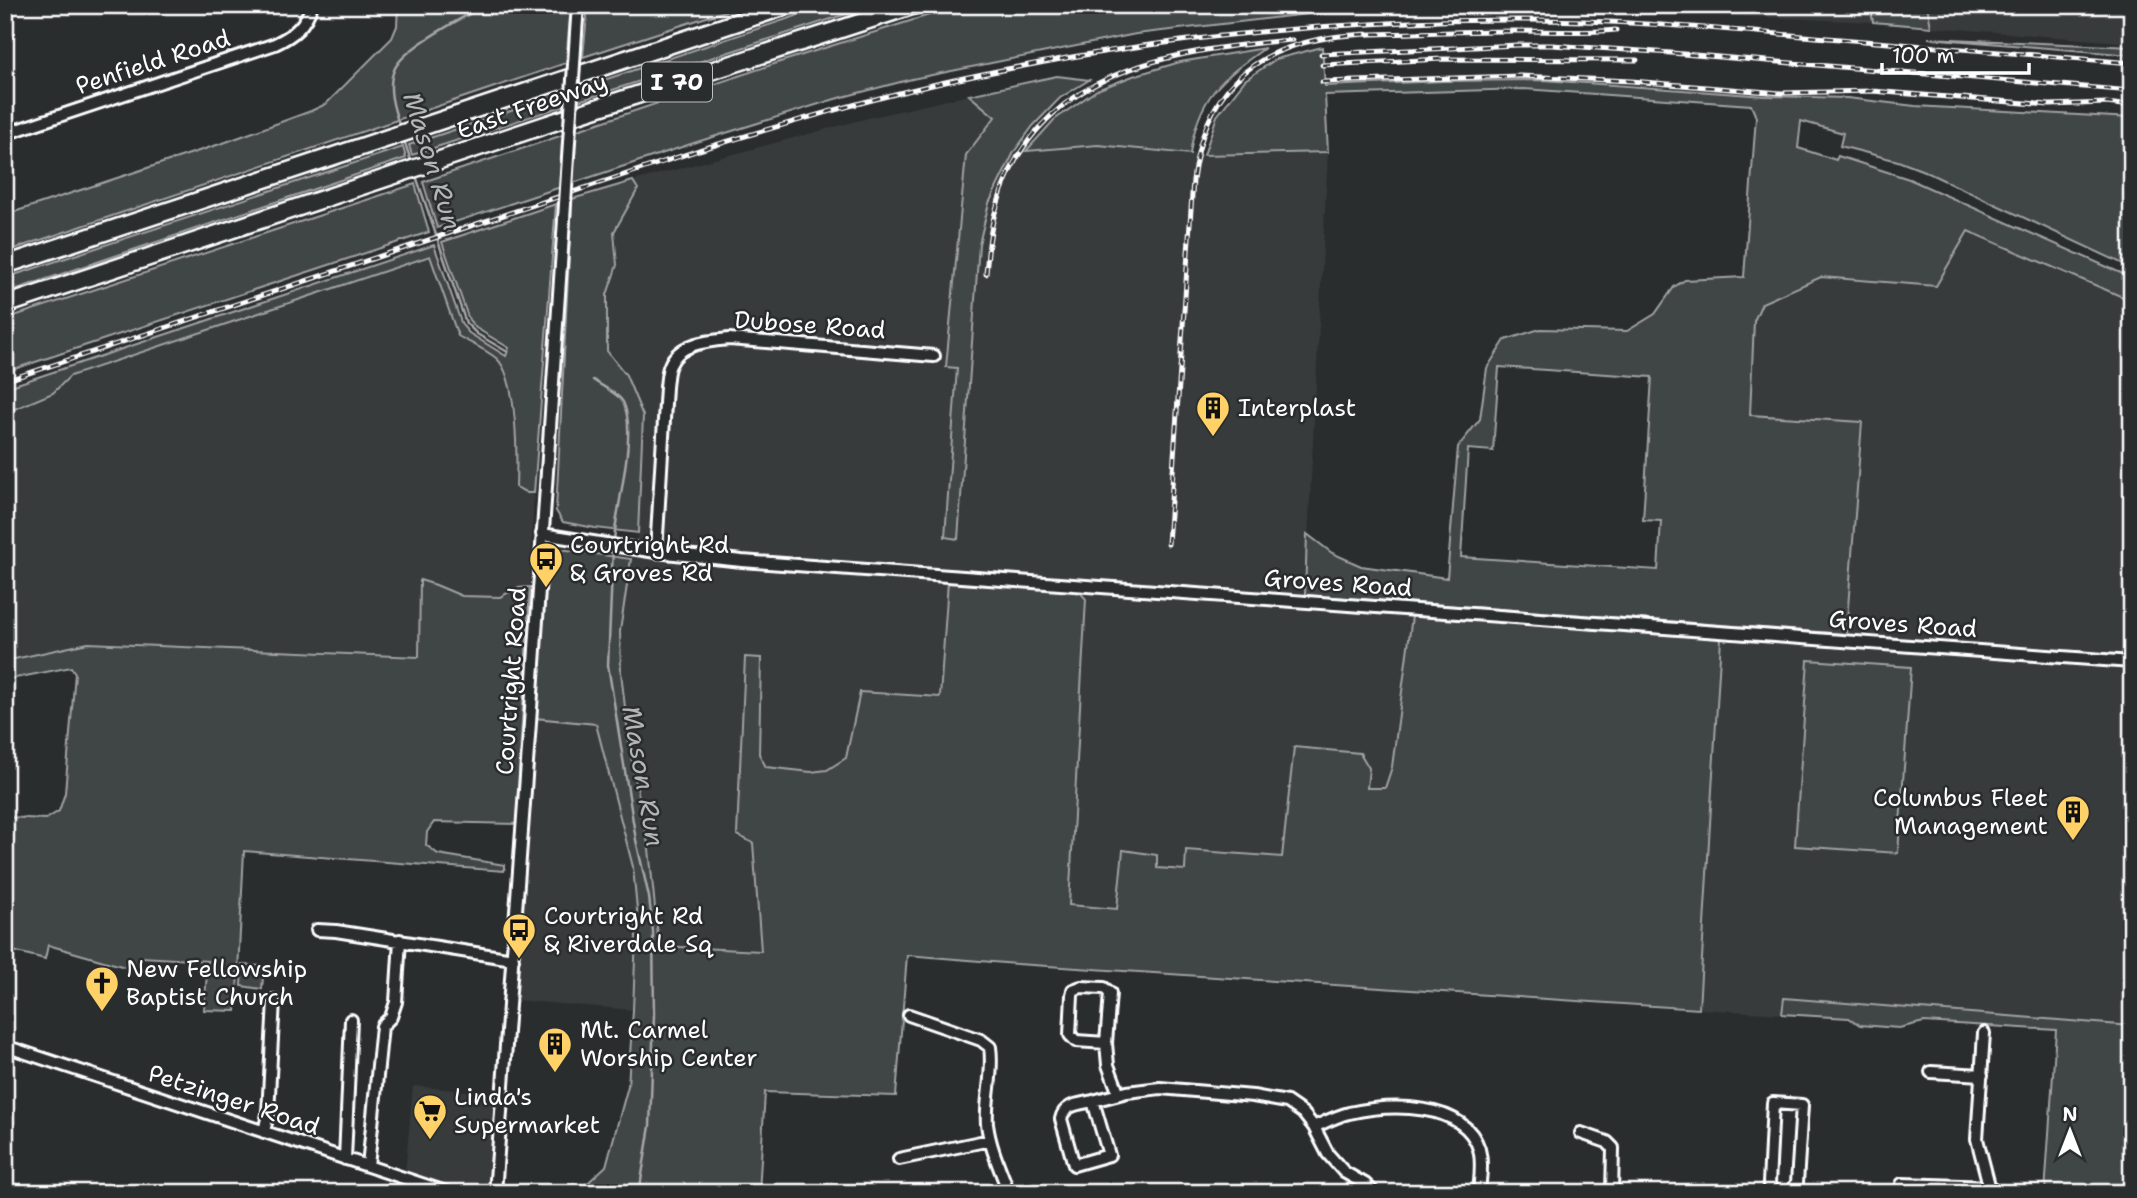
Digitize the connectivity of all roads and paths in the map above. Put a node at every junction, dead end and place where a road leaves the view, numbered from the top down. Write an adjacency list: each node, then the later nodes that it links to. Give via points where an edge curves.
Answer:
1 (312, 5): 5 (street, Penfield Road, via 307,20 293,35 275,44)
2 (578, 5): 9 (street, Courtright Road, bridge)
3 (789, 5): 6 (highway, East Freeway / I 70)
4 (915, 5): 7 (highway, East Freeway / I 70)
5 (5, 134)
6 (5, 265)
7 (5, 305)
8 (934, 356): 10 (street, Dubose Road, via 729,340 680,350 669,366 666,387)
9 (542, 534): 10 (street, Groves Road); 14 (street, Courtright Road)
10 (656, 552): 11 (street, Groves Road)
11 (2132, 662)
12 (317, 930): 13 (street)
13 (400, 940): 14 (street); 31 (street, via 396,1002 382,1026)
14 (513, 959): 35 (street, Courtright Road)
15 (274, 1000): 26 (street)
16 (909, 1015): 28 (street, via 990,1047)
17 (351, 1020): 29 (street)
18 (1984, 1033): 22 (street)
19 (1106, 1043): 19 (street, via 1110,993 1104,988 1076,988 1070,1035 1076,1041); 23 (street)
20 (5, 1046): 26 (street, Petzinger Road)
21 (1931, 1072): 22 (street)
22 (1982, 1075): 33 (street, via 1978,1139)
23 (1119, 1094): 24 (street); 25 (street, via 1160,1088 1254,1096 1287,1102 1303,1112)
24 (1093, 1101): 24 (street, via 1062,1113 1074,1165 1109,1155)
25 (1314, 1127): 37 (street, via 1336,1163); 38 (street, via 1345,1114 1376,1109 1428,1111 1453,1118 1472,1135 1479,1150)
26 (264, 1132): 29 (street, Petzinger Road)
27 (1581, 1133): 39 (street, via 1613,1148)
28 (990, 1140): 30 (street); 36 (street)
29 (345, 1159): 31 (street, Petzinger Road)
30 (899, 1159)
31 (368, 1167): 34 (street, Petzinger Road)
32 (1902, 1184): 33 (street)
33 (1991, 1190)
34 (449, 1193)
35 (495, 1193)
36 (1009, 1193)
37 (1374, 1193)
38 (1479, 1193)
39 (1612, 1193)
40 (1773, 1193): 41 (street, via 1769,1184 1773,1103 1802,1105 1797,1183)
41 (1790, 1193)

